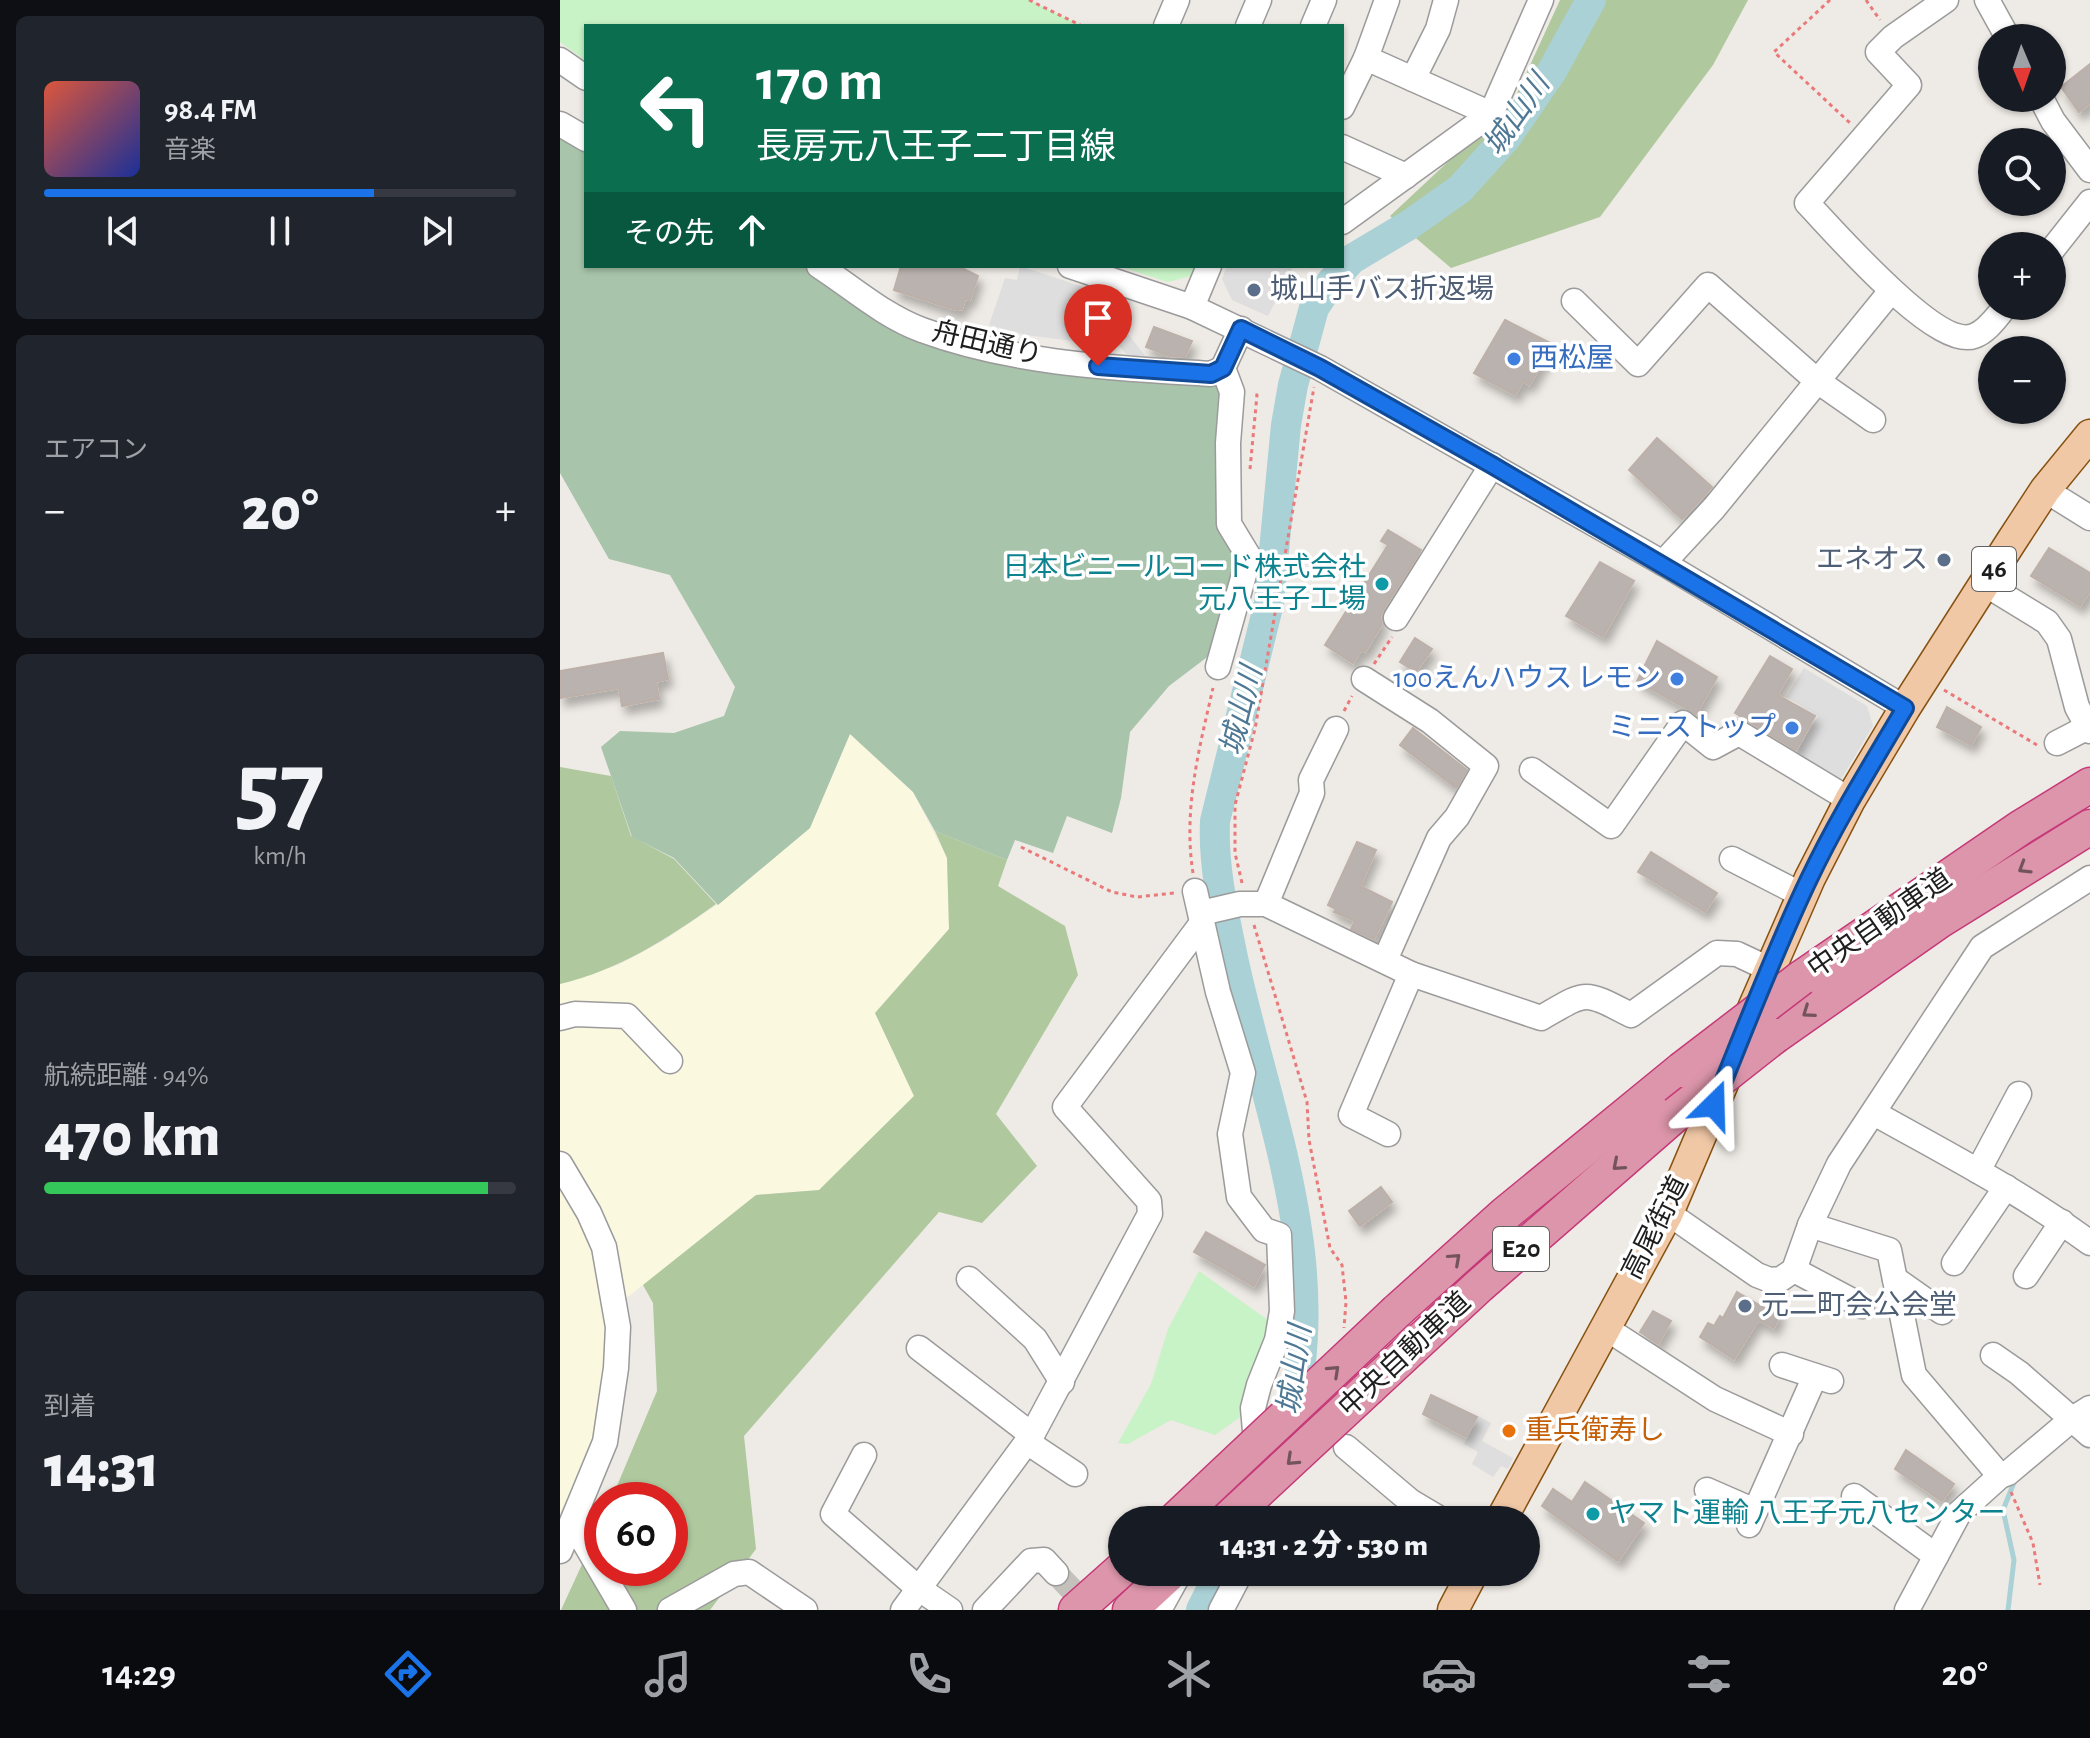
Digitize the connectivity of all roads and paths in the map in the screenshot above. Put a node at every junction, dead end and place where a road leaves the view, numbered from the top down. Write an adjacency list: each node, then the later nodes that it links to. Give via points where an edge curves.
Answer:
1 (1029, 0): 12 (path)
2 (1177, 0): 13 (street)
3 (1259, 0): 14 (street)
4 (1324, 0): 15 (street)
5 (1387, 0): 18 (street)
6 (1446, 0): 21 (street)
7 (1541, 0): 24 (street)
8 (1830, 0): 26 (path, via 1774,52)
9 (1866, 0): 17 (path)
10 (1946, 0): 17 (street)
11 (1987, 0): 16 (street)
12 (1078, 24)
13 (1167, 24)
14 (1249, 24)
15 (1314, 24)
16 (2000, 24)
17 (1893, 37): 26 (street, via 1878,52 1909,85)
18 (1366, 58): 21 (street); 22 (street)
19 (560, 60): 20 (street)
20 (584, 77)
21 (1413, 79): 24 (street)
22 (1344, 103)
23 (2048, 112): 29 (street)
24 (1491, 114): 30 (street)
25 (560, 124): 27 (street)
26 (1865, 137): 37 (street, via 1807,203)
27 (584, 138)
28 (1344, 148): 30 (street)
29 (2090, 170)
30 (1406, 176): 32 (street)
31 (2090, 202): 33 (street)
32 (1344, 221)
33 (2066, 232)
34 (822, 268): 42 (street, 舟田通り, via 921,330 995,351 1140,370 1211,374)
35 (1076, 268): 39 (street)
36 (1208, 268): 39 (street)
37 (1891, 291): 40 (street, via 1948,334 1973,336); 44 (street)
38 (1574, 301): 44 (street, via 1638,364 1708,285)
39 (1192, 307): 41 (street)
40 (1994, 320)
41 (1241, 329): 42 (street); 43 (street)
42 (1223, 368): 45 (street)
43 (1318, 375): 48 (street); 70 (path, via 1255,729 1235,805 1235,853)
44 (1816, 380): 46 (street); 52 (street)
45 (1232, 392): 49 (path, via 1257,395); 55 (street, via 1229,524 1249,557)
46 (1873, 420)
47 (2090, 435): 50 (main road, 高尾街道 / 46)
48 (1492, 465): 52 (street); 54 (street)
49 (1250, 474)
50 (2045, 490): 51 (street); 53 (main road, 高尾街道 / 46)
51 (2090, 518)
52 (1663, 563): 58 (street)
53 (1985, 584): 58 (main road, 高尾街道 / 46); 59 (street, via 2047,622 2059,639 2077,707)
54 (1396, 618)
55 (1218, 667): 71 (path, via 1191,796 1189,842)
56 (1364, 679): 72 (street, via 1430,721 1486,766 1439,838)
57 (1944, 690): 61 (path, via 2042,748)
58 (1905, 708): 64 (main road, 高尾街道 / 46)
59 (2089, 728): 61 (street)
60 (1336, 729): 70 (street, via 1311,780 1312,793)
61 (2057, 743)
62 (1532, 770): 64 (street, via 1611,826 1683,723 1713,747 1739,733)
63 (2090, 785): 111 (highway, 中央自動車道 / E20, one-way to 63, bridge, via 1505,1214 1681,1070 1801,978)
64 (1850, 800): 69 (main road, 高尾街道 / 46)
65 (2090, 827): 113 (highway, 中央自動車道 / E20, one-way to 113, bridge, via 1939,921 1775,1036 1676,1114 1479,1286)
66 (1021, 847): 71 (path, via 1112,892)
67 (1732, 859): 69 (street)
68 (2090, 878): 78 (street, via 1982,947)
69 (1802, 895): 73 (main road, 高尾街道 / 46)
70 (1251, 904): 71 (street); 72 (street); 88 (path, via 1307,1102 1330,1248)
71 (1201, 910): 99 (street, via 1065,1107 1149,1201 1150,1214); 112 (street, via 1243,1073 1230,1134 1239,1197 1264,1230 1279,1235 1282,1311 1253,1408 1257,1454 1248,1474)
72 (1385, 960): 74 (street)
73 (1769, 969): 74 (street, via 1737,954 1717,953 1631,1015 1595,997 1580,996 1541,1018); 83 (main road, 高尾街道 / 46)
74 (1411, 974): 79 (street, via 1351,1115)
75 (560, 1018): 76 (street, via 627,1016)
76 (670, 1061)
77 (2019, 1094): 81 (street)
78 (1874, 1113): 81 (street); 85 (street, via 1839,1164)
79 (1388, 1134)
80 (560, 1164): 108 (street, via 604,1247 618,1327 605,1442)
81 (1978, 1171): 82 (street)
82 (2006, 1187): 84 (street); 87 (street)
83 (1668, 1213): 89 (street, via 1757,1275 1781,1279); 95 (main road, 高尾街道 / 46)
84 (2062, 1222): 86 (street); 90 (street)
85 (1810, 1225): 89 (street); 92 (street, via 1889,1250)
86 (2090, 1243)
87 (1954, 1263)
88 (1342, 1265)
89 (1794, 1270): 93 (street)
90 (2026, 1276)
91 (969, 1279): 99 (street, via 1035,1339)
92 (1895, 1279): 94 (street); 106 (street, via 1914,1375)
93 (1862, 1306)
94 (1942, 1312)
95 (1604, 1327): 101 (street, via 1715,1399); 115 (main road, 高尾街道 / 46)
96 (919, 1348): 102 (street)
97 (1993, 1355): 100 (street)
98 (1782, 1365): 101 (street, via 1823,1379)
99 (1062, 1382): 102 (street)
100 (2082, 1422): 106 (street)
101 (1791, 1434): 107 (street, via 1752,1518)
102 (1030, 1438): 105 (street); 126 (street)
103 (1346, 1447): 114 (street)
104 (864, 1455): 126 (street, via 833,1514)
105 (1075, 1474)
106 (2000, 1476): 118 (street, via 1959,1513)
107 (1707, 1490)
108 (572, 1491): 116 (street)
109 (1854, 1496): 118 (street)
110 (2014, 1497): 121 (path, via 2033,1543)
111 (1190, 1506)
112 (1219, 1506)
113 (1242, 1506)
114 (1418, 1506)
115 (1508, 1506)
116 (573, 1523): 117 (street); 128 (street)
117 (560, 1551)
118 (1936, 1556): 137 (street)
119 (1056, 1573): 133 (street, via 1044,1560 1031,1561)
120 (1108, 1581): 134 (highway)
121 (2040, 1585)
122 (1159, 1586): 127 (highway)
123 (1165, 1586): 127 (street)
124 (1234, 1586): 135 (street)
125 (1466, 1586): 136 (main road)
126 (918, 1588): 131 (street); 132 (street)
127 (1143, 1606)
128 (624, 1610)
129 (670, 1610): 130 (street, via 734,1574 749,1572)
130 (805, 1610)
131 (903, 1610)
132 (950, 1610)
133 (985, 1610)
134 (1076, 1610)
135 (1221, 1610)
136 (1453, 1610)
137 (1907, 1610)

